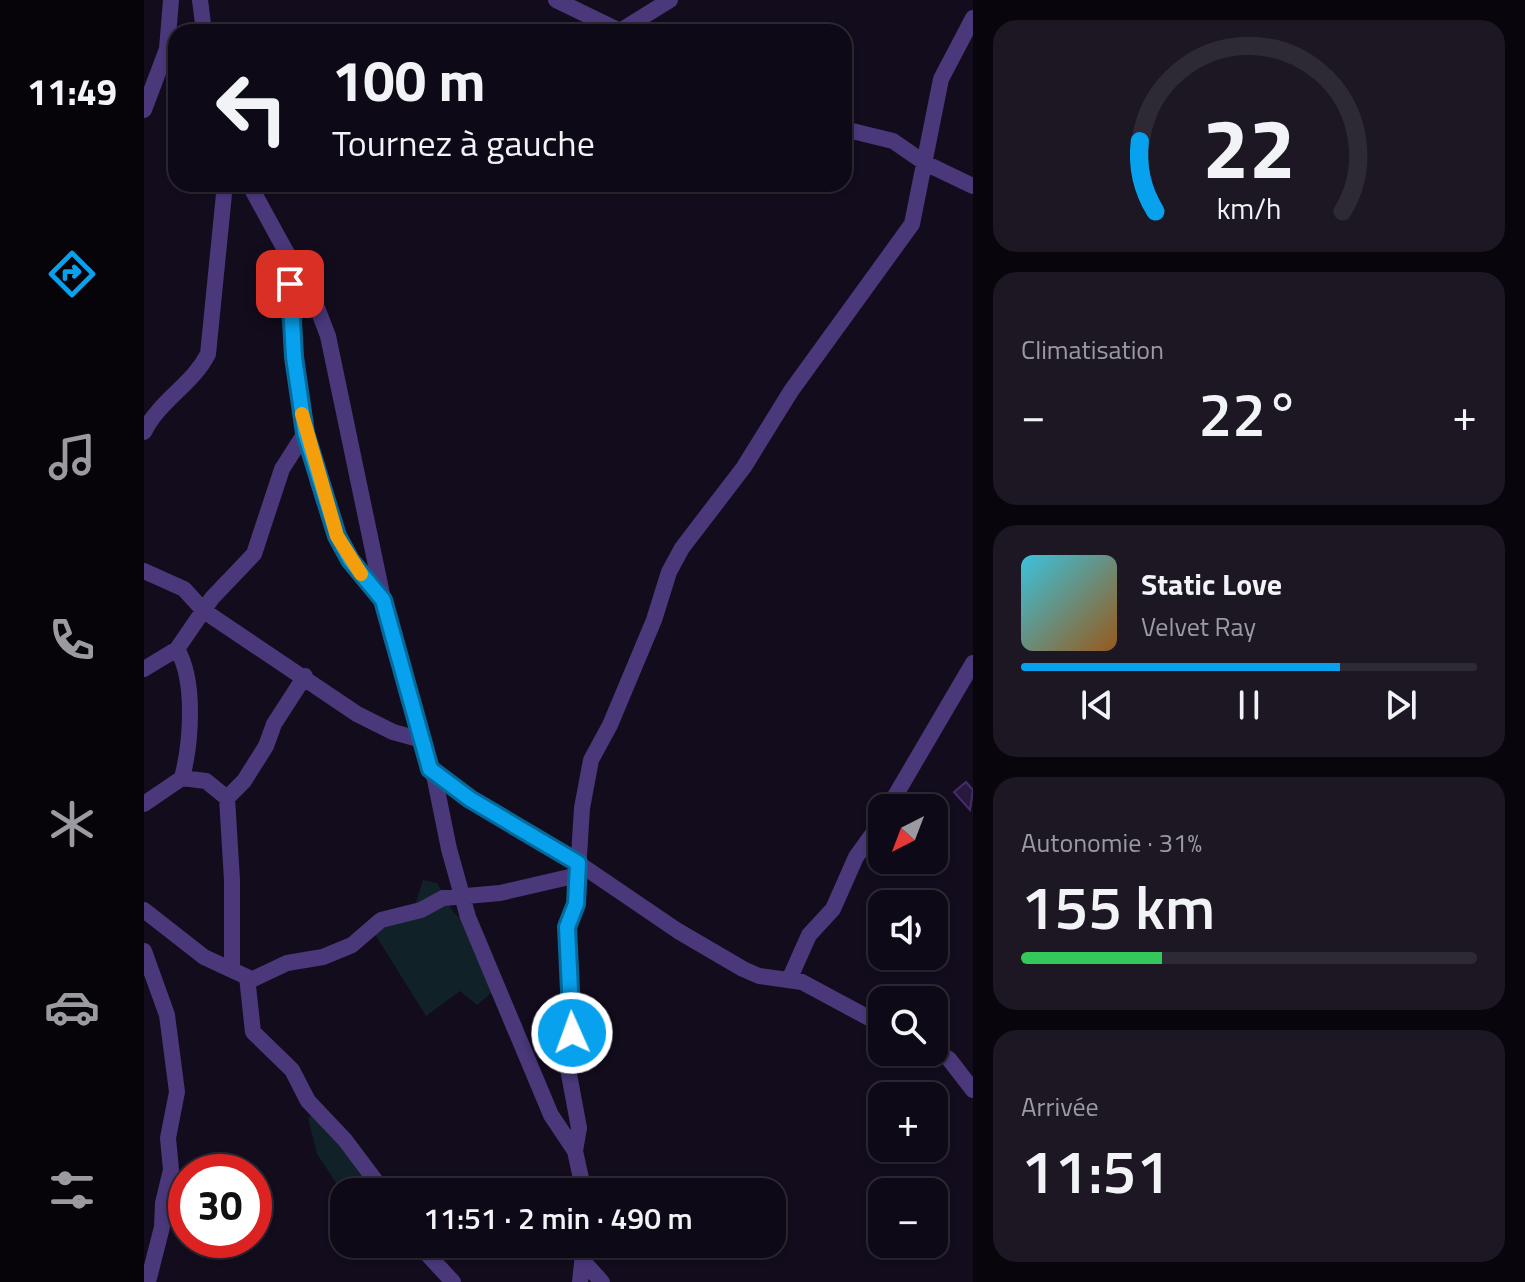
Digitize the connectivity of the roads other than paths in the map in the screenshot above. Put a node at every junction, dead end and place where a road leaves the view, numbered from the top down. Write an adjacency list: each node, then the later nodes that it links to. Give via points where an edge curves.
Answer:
1 (171, 0): 6 (street)
2 (200, 0): 7 (street)
3 (556, 0): 8 (street)
4 (670, 0): 9 (street)
5 (973, 18): 13 (street, via 941,79)
6 (169, 24)
7 (203, 24)
8 (605, 24)
9 (633, 24)
10 (168, 37): 11 (street)
11 (144, 110)
12 (852, 131): 13 (street, via 893,141)
13 (925, 163): 14 (street); 34 (street, via 916,214 898,247 791,391 669,572 649,633 591,760)
14 (973, 186)
15 (224, 192): 18 (street, via 208,354 157,408)
16 (253, 192): 17 (street)
17 (289, 260): 19 (street); 21 (street, via 328,336)
18 (144, 432)
19 (305, 433): 21 (street, via 337,536); 22 (street, via 282,469 254,554)
20 (144, 571): 22 (street, via 184,589)
21 (383, 600): 27 (street)
22 (204, 611): 23 (street); 26 (street)
23 (177, 649): 25 (street); 29 (street, via 190,685)
24 (973, 663): 30 (street)
25 (144, 669)
26 (305, 676): 27 (street, via 357,714); 31 (street, via 244,781)
27 (422, 740): 28 (street)
28 (430, 769): 34 (street); 35 (street)
29 (182, 778): 31 (street, via 206,781); 32 (street)
30 (896, 794)
31 (227, 798): 38 (street)
32 (144, 804)
33 (868, 840): 39 (street, via 833,909 809,935)
34 (578, 869): 35 (street, via 500,893); 39 (street, via 743,969); 44 (street, via 576,904 567,927 572,1033 566,1058 579,1128)
35 (462, 894): 40 (street, via 381,920 352,945 287,963); 44 (street, via 483,958 551,1115)
36 (144, 910): 38 (street, via 204,957)
37 (144, 951): 50 (street, via 167,1015 177,1092 168,1138 171,1170)
38 (232, 969): 40 (street)
39 (789, 980): 41 (street)
40 (249, 981): 45 (street, via 253,1032 292,1070 308,1101)
41 (868, 1017)
42 (948, 1058): 43 (street)
43 (973, 1090)
44 (575, 1151): 46 (street)
45 (374, 1178)
46 (581, 1178)
47 (431, 1258): 51 (street)
48 (583, 1258): 52 (street)
49 (588, 1258): 53 (street)
50 (148, 1282)
51 (453, 1282)
52 (580, 1282)
53 (602, 1282)

